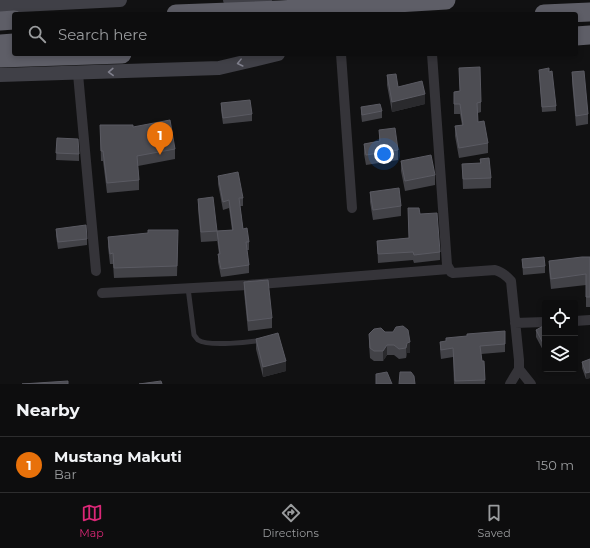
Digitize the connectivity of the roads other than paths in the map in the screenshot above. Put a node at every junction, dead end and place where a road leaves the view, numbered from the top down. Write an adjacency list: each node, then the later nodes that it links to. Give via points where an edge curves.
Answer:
1 (120, 0): 5 (street)
2 (230, 0): 6 (street)
3 (446, 0): 4 (highway)
4 (412, 1): 6 (highway)
5 (0, 6)
6 (304, 8): 7 (highway)
7 (228, 12)
8 (590, 12): 9 (highway)
9 (578, 13)
10 (12, 20): 11 (highway)
11 (0, 21)
12 (578, 22): 13 (highway)
13 (590, 22)
14 (590, 35): 16 (highway)
15 (12, 36): 17 (highway)
16 (578, 36)
17 (0, 37)
18 (12, 43): 19 (highway)
19 (0, 44)
20 (61, 56): 24 (highway)
21 (270, 56): 25 (street, one-way to 25, via 219,68)
22 (341, 56): 27 (street)
23 (432, 56): 28 (street)
24 (0, 58)
25 (78, 74): 26 (street); 29 (street)
26 (0, 75)
27 (352, 208)
28 (449, 269): 30 (street); 35 (street, via 457,273 495,270 507,276 511,281)
29 (96, 271)
30 (188, 288): 31 (street); 36 (lane, via 194,335 198,340 226,344)
31 (102, 293)
32 (590, 320): 33 (street)
33 (578, 321)
34 (542, 322): 35 (street)
35 (515, 323): 37 (street)
36 (265, 340)
37 (519, 369): 38 (street); 39 (street)
38 (510, 384)
39 (531, 384)

